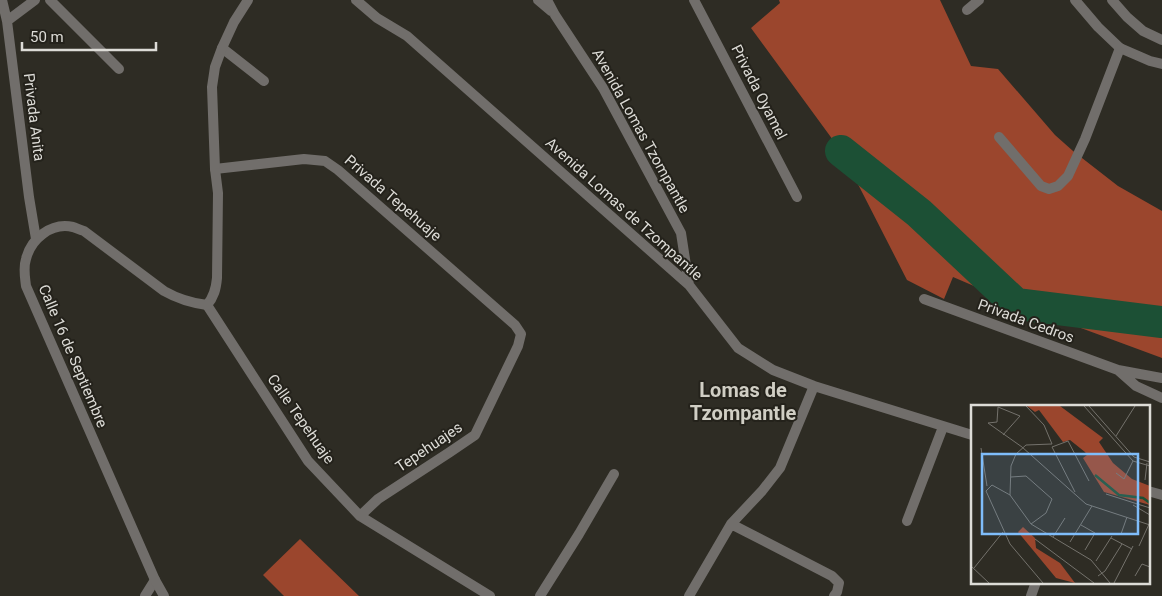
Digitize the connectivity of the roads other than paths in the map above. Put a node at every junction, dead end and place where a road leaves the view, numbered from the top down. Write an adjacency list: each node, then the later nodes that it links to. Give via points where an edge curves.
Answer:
1 (2, 0): 14 (street, Privada Anita)
2 (35, 0): 14 (street)
3 (50, 0): 19 (street)
4 (248, 0): 16 (street)
5 (356, 0): 25 (street, Avenida Lomas de Tzompantle, via 377,18 407,36)
6 (538, 0): 13 (street)
7 (547, 0): 13 (street, Avenida Lomas Tzompantle)
8 (694, 0): 23 (street, Privada Oyamel)
9 (979, 0): 12 (street)
10 (1075, 0): 17 (street)
11 (1112, 0): 15 (street, via 1142,31)
12 (967, 10)
13 (555, 15): 25 (street, Avenida Lomas Tzompantle, via 603,88 680,233)
14 (6, 21): 24 (street, Privada Anita)
15 (1162, 40)
16 (222, 48): 20 (street); 22 (street, via 212,87)
17 (1120, 48): 18 (street); 21 (street, via 1085,139 1068,176 1058,186 1049,189 1041,186)
18 (1162, 64)
19 (118, 69)
20 (264, 81)
21 (999, 137)
22 (215, 169): 27 (street, via 218,193 217,278 213,298); 28 (street, Privada Tepehuaje, via 304,159 325,161 471,286)
23 (797, 197)
24 (36, 239): 27 (street, via 59,226 72,226 84,231 164,291 193,304); 41 (street, Calle 16 de Septiembre, via 25,260 26,286)
25 (689, 285): 31 (street, Avenida Lomas de Tzompantle, via 738,348 773,370)
26 (924, 299): 29 (street, Privada Cedros)
27 (207, 305): 38 (street, Calle Tepehuaje, via 308,461)
28 (521, 334): 38 (street, Tepehuajes, via 475,435 378,499)
29 (1118, 370): 30 (street, Privada Cedros); 32 (street, Privada Cedros, via 1136,386)
30 (1162, 378)
31 (814, 386): 33 (street, Avenida Lomas de Tzompantle); 40 (street, via 780,468)
32 (1162, 398)
33 (943, 427): 34 (street, Avenida Lomas de Tzompantle); 39 (street)
34 (971, 436)
35 (614, 474): 46 (street)
36 (1150, 491): 37 (street)
37 (1162, 495)
38 (360, 516): 45 (street, Calle Tepehuaje)
39 (907, 522)
40 (731, 524): 47 (street); 48 (street, via 832,576 838,583)
41 (155, 580): 43 (street); 44 (street, Calle 16 de Septiembre)
42 (1035, 584): 49 (street)
43 (145, 596)
44 (164, 596)
45 (490, 596)
46 (540, 596)
47 (689, 596)
48 (834, 596)
49 (1031, 596)

